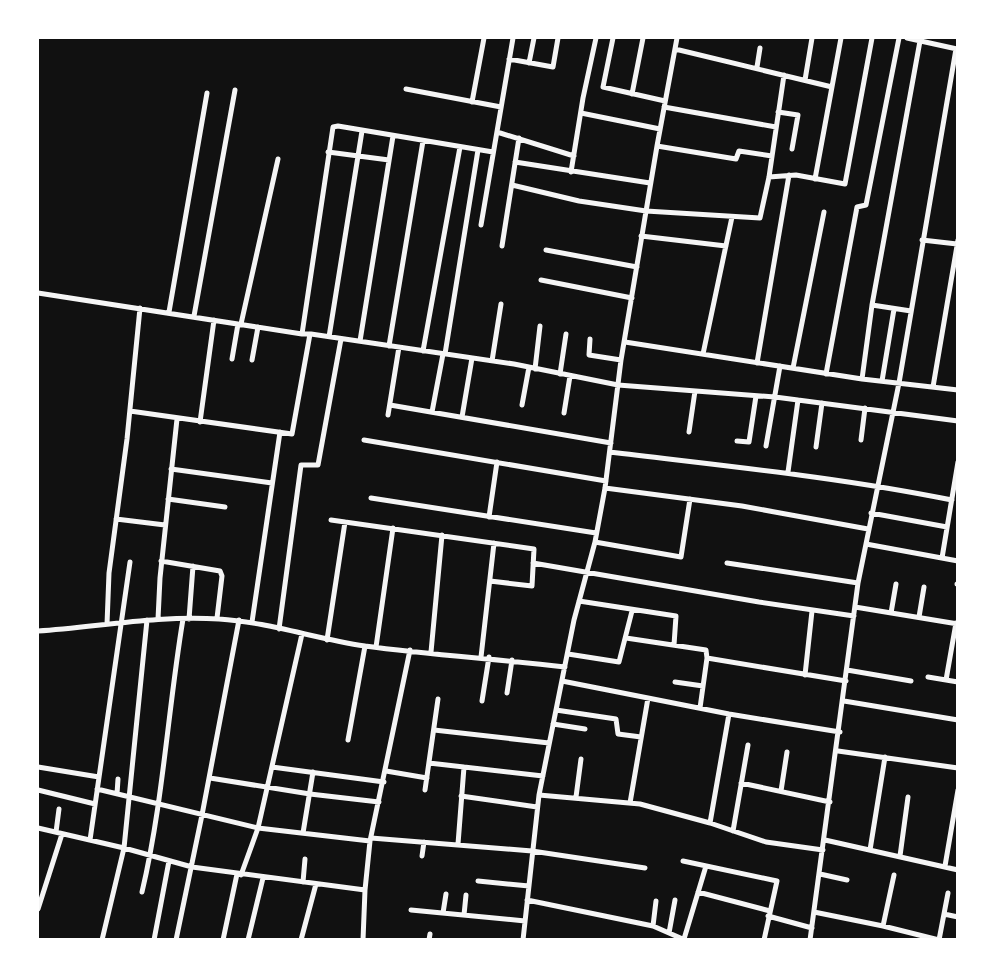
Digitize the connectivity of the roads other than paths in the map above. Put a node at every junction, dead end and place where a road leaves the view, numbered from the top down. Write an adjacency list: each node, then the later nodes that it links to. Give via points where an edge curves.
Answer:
1 (484, 38): 28 (street)
2 (513, 38): 18 (street)
3 (534, 38): 19 (street)
4 (558, 38): 19 (street, via 553,66)
5 (596, 38): 32 (street)
6 (613, 38): 27 (street, via 603,85 606,89)
7 (643, 38): 27 (street)
8 (677, 38): 16 (street)
9 (812, 38): 22 (street)
10 (841, 38): 23 (street)
11 (872, 38): 55 (street, via 844,184)
12 (899, 38): 106 (street, via 866,205 856,207)
13 (907, 38): 14 (street)
14 (920, 40): 17 (street); 73 (street)
15 (760, 48): 20 (street)
16 (675, 49): 20 (street); 29 (street)
17 (957, 49): 63 (street)
18 (509, 59): 19 (street); 30 (street)
19 (529, 62)
20 (756, 67): 21 (street)
21 (784, 75): 22 (street); 31 (street)
22 (805, 80): 23 (street)
23 (832, 87): 55 (street)
24 (406, 89): 28 (street)
25 (236, 90): 78 (street)
26 (207, 93): 77 (street)
27 (632, 94): 29 (street)
28 (472, 102): 30 (street)
29 (664, 104): 33 (street); 34 (street)
30 (501, 107): 36 (street)
31 (778, 112): 33 (street); 42 (street, via 798,116)
32 (581, 113): 34 (street); 47 (street)
33 (776, 127): 48 (street)
34 (660, 129): 40 (street)
35 (362, 130): 37 (street); 44 (street, via 333,128); 46 (street)
36 (497, 132): 38 (street); 45 (street)
37 (393, 136): 39 (street); 50 (street)
38 (518, 138): 47 (street); 51 (street)
39 (423, 141): 41 (street); 91 (street)
40 (656, 146): 48 (street, via 736,159 739,151); 56 (street)
41 (460, 147): 43 (street); 93 (street)
42 (792, 149)
43 (478, 150): 45 (street); 94 (street)
44 (328, 152): 46 (street); 83 (street)
45 (493, 152): 61 (street)
46 (358, 156): 50 (street); 86 (street)
47 (574, 156): 52 (street)
48 (772, 156): 54 (street)
49 (278, 159): 80 (street)
50 (389, 160): 89 (street)
51 (515, 162): 52 (street); 57 (street)
52 (571, 172): 56 (street)
53 (789, 175): 54 (street); 55 (street); 101 (street)
54 (769, 177): 60 (street, via 761,218)
55 (815, 179)
56 (650, 183): 58 (street)
57 (512, 186): 58 (street); 65 (street)
58 (646, 212): 60 (street); 62 (street)
59 (824, 212): 104 (street)
60 (732, 217): 66 (street)
61 (481, 225)
62 (642, 236): 66 (street); 68 (street)
63 (922, 240): 64 (street); 76 (street)
64 (957, 242): 112 (street)
65 (502, 246)
66 (726, 246): 95 (street)
67 (546, 250): 68 (street)
68 (637, 267): 71 (street)
69 (540, 280): 71 (street)
70 (38, 293): 74 (street)
71 (632, 298): 90 (street)
72 (501, 304): 100 (street)
73 (872, 305): 75 (street); 108 (street)
74 (140, 308): 77 (street); 122 (street)
75 (894, 308): 76 (street); 109 (street)
76 (911, 311): 110 (street)
77 (169, 312): 78 (street)
78 (194, 316): 79 (street)
79 (214, 320): 80 (street); 130 (street)
80 (240, 324): 81 (street); 97 (street)
81 (258, 326): 83 (street); 98 (street)
82 (540, 326): 103 (street)
83 (302, 334): 84 (street)
84 (310, 334): 86 (street); 131 (street, via 292,435)
85 (566, 334): 105 (street)
86 (329, 337): 87 (street)
87 (342, 339): 89 (street); 195 (street, via 318,465 301,465)
88 (590, 339): 99 (street, via 589,355)
89 (360, 341): 91 (street)
90 (624, 342): 95 (street); 99 (street)
91 (389, 346): 92 (street)
92 (399, 347): 93 (street); 119 (street)
93 (423, 351): 94 (street)
94 (444, 354): 96 (street); 123 (street)
95 (703, 354): 101 (street)
96 (472, 358): 100 (street); 127 (street)
97 (232, 359)
98 (252, 360)
99 (622, 360): 111 (street)
100 (492, 361): 103 (street)
101 (757, 362): 102 (street)
102 (780, 366): 104 (street); 116 (street)
103 (532, 368): 105 (street); 120 (street)
104 (793, 368): 106 (street)
105 (560, 374): 107 (street)
106 (826, 374): 108 (street)
107 (570, 376): 111 (street); 125 (street)
108 (862, 379): 109 (street)
109 (882, 381): 110 (street)
110 (899, 383): 112 (street); 124 (street)
111 (618, 385): 114 (street); 136 (street)
112 (933, 387): 113 (street)
113 (958, 390)
114 (695, 391): 115 (street); 132 (street)
115 (756, 396): 116 (street); 134 (street, via 749,442)
116 (775, 397): 117 (street); 137 (street)
117 (798, 400): 118 (street); 143 (street)
118 (822, 403): 121 (street); 138 (street)
119 (390, 405): 123 (street); 126 (street)
120 (522, 405)
121 (865, 408): 124 (street); 135 (street)
122 (130, 411): 128 (street); 155 (street)
123 (432, 412): 127 (street)
124 (892, 412): 129 (street); 146 (street)
125 (564, 413)
126 (388, 415)
127 (462, 417): 136 (street)
128 (177, 419): 130 (street); 142 (street)
129 (958, 421)
130 (200, 422): 131 (street)
131 (280, 432): 145 (street)
132 (689, 432)
133 (364, 440): 140 (street)
134 (737, 440)
135 (861, 440)
136 (611, 443): 139 (street)
137 (766, 446)
138 (816, 447)
139 (610, 452): 143 (street); 144 (street)
140 (497, 462): 144 (street); 154 (street)
141 (958, 462): 151 (street)
142 (171, 469): 145 (street); 149 (street)
143 (788, 472): 146 (street)
144 (606, 481): 147 (street)
145 (272, 483): 192 (street)
146 (877, 485): 151 (street); 153 (street)
147 (605, 488): 150 (street); 162 (street)
148 (371, 498): 154 (street)
149 (168, 499): 152 (street); 158 (street)
150 (690, 499): 161 (street); 164 (street, via 680,557)
151 (952, 500): 159 (street)
152 (225, 507)
153 (871, 513): 159 (street); 161 (street)
154 (489, 517): 162 (street)
155 (116, 518): 158 (street); 193 (street)
156 (331, 520): 157 (street)
157 (345, 522): 160 (street); 199 (street)
158 (165, 525): 168 (street)
159 (947, 527): 167 (street)
160 (393, 528): 163 (street); 202 (street)
161 (868, 529): 166 (street)
162 (596, 533): 164 (street)
163 (442, 535): 165 (street); 204 (street)
164 (594, 542): 174 (street)
165 (494, 543): 171 (street, via 534,549); 175 (street)
166 (866, 544): 167 (street); 176 (street)
167 (942, 558): 169 (street)
168 (161, 561): 173 (street); 187 (street)
169 (958, 561)
170 (130, 562): 191 (street)
171 (533, 563): 174 (street); 175 (street, via 532,586)
172 (727, 563): 176 (street)
173 (193, 566): 186 (street, via 220,571); 188 (street)
174 (587, 572): 179 (street); 182 (street)
175 (490, 581): 206 (street)
176 (858, 583): 180 (street)
177 (896, 584): 183 (street)
178 (924, 587): 185 (street)
179 (579, 601): 181 (street); 205 (street)
180 (855, 607): 183 (street); 184 (street)
181 (632, 610): 198 (street); 200 (street, via 676,616)
182 (812, 611): 184 (street); 212 (street)
183 (891, 613): 185 (street)
184 (854, 616): 211 (street)
185 (919, 617): 194 (street)
186 (217, 618): 188 (street); 190 (street)
187 (158, 619): 188 (street); 189 (street)
188 (186, 619): 271 (street, via 171,692)
189 (147, 620): 191 (street); 266 (street)
190 (239, 620): 192 (street); 252 (street)
191 (122, 622): 193 (street); 250 (street)
192 (252, 622): 195 (street)
193 (107, 624): 196 (street)
194 (957, 624): 214 (street)
195 (279, 629): 197 (street)
196 (38, 631)
197 (302, 634): 199 (street); 244 (street)
198 (626, 638): 200 (street); 205 (street, via 618,662)
199 (327, 640): 201 (street)
200 (674, 645): 208 (street, via 706,650)
201 (365, 646): 202 (street); 235 (street)
202 (376, 647): 203 (street)
203 (410, 650): 204 (street); 247 (street)
204 (431, 652): 206 (street)
205 (568, 654): 210 (street)
206 (481, 657): 207 (street)
207 (489, 657): 209 (street); 224 (street)
208 (707, 658): 212 (street); 220 (street)
209 (512, 660): 210 (street); 221 (street)
210 (565, 667): 215 (street)
211 (848, 670): 216 (street); 217 (street)
212 (805, 675): 216 (street)
213 (928, 677): 214 (street)
214 (946, 680): 219 (street)
215 (562, 681): 222 (street); 227 (street)
216 (846, 681): 225 (street)
217 (911, 681)
218 (675, 682): 220 (street)
219 (958, 682)
220 (703, 686): 226 (street)
221 (507, 693)
222 (648, 698): 226 (street); 234 (street)
223 (438, 699): 232 (street)
224 (482, 701)
225 (844, 701): 229 (street); 233 (street)
226 (700, 708): 228 (street)
227 (556, 710): 230 (street); 234 (street, via 616,719 618,734)
228 (729, 714): 233 (street); 277 (street)
229 (958, 720)
230 (553, 724): 231 (street); 236 (street)
231 (586, 729)
232 (434, 730): 236 (street); 242 (street)
233 (840, 732): 238 (street)
234 (641, 737): 272 (street)
235 (348, 740)
236 (549, 742): 249 (street)
237 (748, 745): 255 (street)
238 (838, 751): 240 (street); 270 (street)
239 (787, 752): 261 (street)
240 (885, 758): 246 (street); 291 (street)
241 (581, 759): 267 (street)
242 (429, 763): 245 (street); 253 (street)
243 (38, 767): 250 (street)
244 (272, 767): 248 (street); 256 (street)
245 (464, 767): 249 (street); 264 (street)
246 (958, 768)
247 (386, 771): 253 (street); 254 (street)
248 (313, 772): 254 (street); 263 (street)
249 (542, 776): 265 (street)
250 (99, 777): 257 (street)
251 (118, 778): 262 (street)
252 (210, 778): 256 (street); 276 (street)
253 (427, 778): 259 (street)
254 (384, 782): 269 (street)
255 (741, 783): 261 (street); 281 (street)
256 (268, 788): 263 (street); 280 (street)
257 (97, 789): 262 (street); 273 (street)
258 (38, 790): 273 (street)
259 (425, 790)
260 (957, 790): 278 (street)
261 (781, 791): 270 (street)
262 (117, 794): 266 (street)
263 (310, 794): 269 (street); 282 (street)
264 (461, 796): 274 (street); 288 (street)
265 (539, 796): 267 (street); 274 (street)
266 (131, 797): 271 (street); 289 (street)
267 (576, 797): 272 (street)
268 (908, 797): 295 (street)
269 (379, 802): 284 (street)
270 (830, 802): 286 (street)
271 (157, 803): 276 (street); 293 (street)
272 (630, 803): 277 (street)
273 (95, 804): 285 (street)
274 (537, 807): 292 (street)
275 (59, 809): 283 (street)
276 (202, 815): 280 (street); 301 (street)
277 (710, 823): 281 (street)
278 (955, 823): 300 (street)
279 (38, 828): 283 (street)
280 (258, 828): 282 (street); 304 (street)
281 (733, 831): 290 (street, via 766,842)
282 (303, 832): 284 (street)
283 (59, 833): 285 (street); 322 (street)
284 (371, 839): 287 (street); 313 (street)
285 (90, 840): 289 (street)
286 (825, 840): 290 (street); 291 (street)
287 (424, 842): 288 (street); 294 (street)
288 (458, 844): 292 (street)
289 (124, 848): 293 (street); 336 (street)
290 (823, 850): 305 (street)
291 (870, 850): 295 (street)
292 (532, 852): 302 (street); 312 (street)
293 (150, 856): 297 (street); 314 (street)
294 (422, 856)
295 (900, 856): 300 (street)
296 (305, 859): 310 (street)
297 (169, 861): 301 (street); 337 (street)
298 (683, 861): 299 (street)
299 (706, 866): 315 (street); 326 (street, via 777,881)
300 (945, 866): 303 (street)
301 (192, 867): 304 (street); 338 (street)
302 (645, 868)
303 (958, 870)
304 (239, 874): 307 (street); 339 (street)
305 (820, 874): 308 (street); 324 (street)
306 (894, 875): 332 (street)
307 (263, 878): 310 (street); 340 (street)
308 (847, 880)
309 (478, 881): 312 (street)
310 (303, 882): 311 (street)
311 (316, 884): 313 (street); 341 (street)
312 (529, 886): 319 (street)
313 (365, 890): 342 (street)
314 (142, 892)
315 (698, 892): 326 (street); 335 (street)
316 (948, 893): 327 (street)
317 (446, 894): 325 (street)
318 (466, 895): 328 (street)
319 (527, 900): 330 (street); 331 (street)
320 (675, 900): 334 (street)
321 (656, 901): 331 (street)
322 (38, 909)
323 (411, 910): 325 (street)
324 (814, 912): 332 (street); 333 (street)
325 (443, 913): 328 (street)
326 (769, 914): 333 (street); 344 (street)
327 (944, 914): 329 (street); 346 (street)
328 (464, 915): 330 (street)
329 (958, 917)
330 (525, 921): 343 (street)
331 (653, 926): 334 (street)
332 (883, 926): 346 (street)
333 (812, 928): 345 (street)
334 (670, 932): 335 (street)
335 (685, 939)
336 (102, 940)
337 (154, 940)
338 (176, 940)
339 (223, 940)
340 (248, 940)
341 (301, 940)
342 (363, 940)
343 (523, 940)
344 (764, 940)
345 (810, 940)
346 (939, 940)

